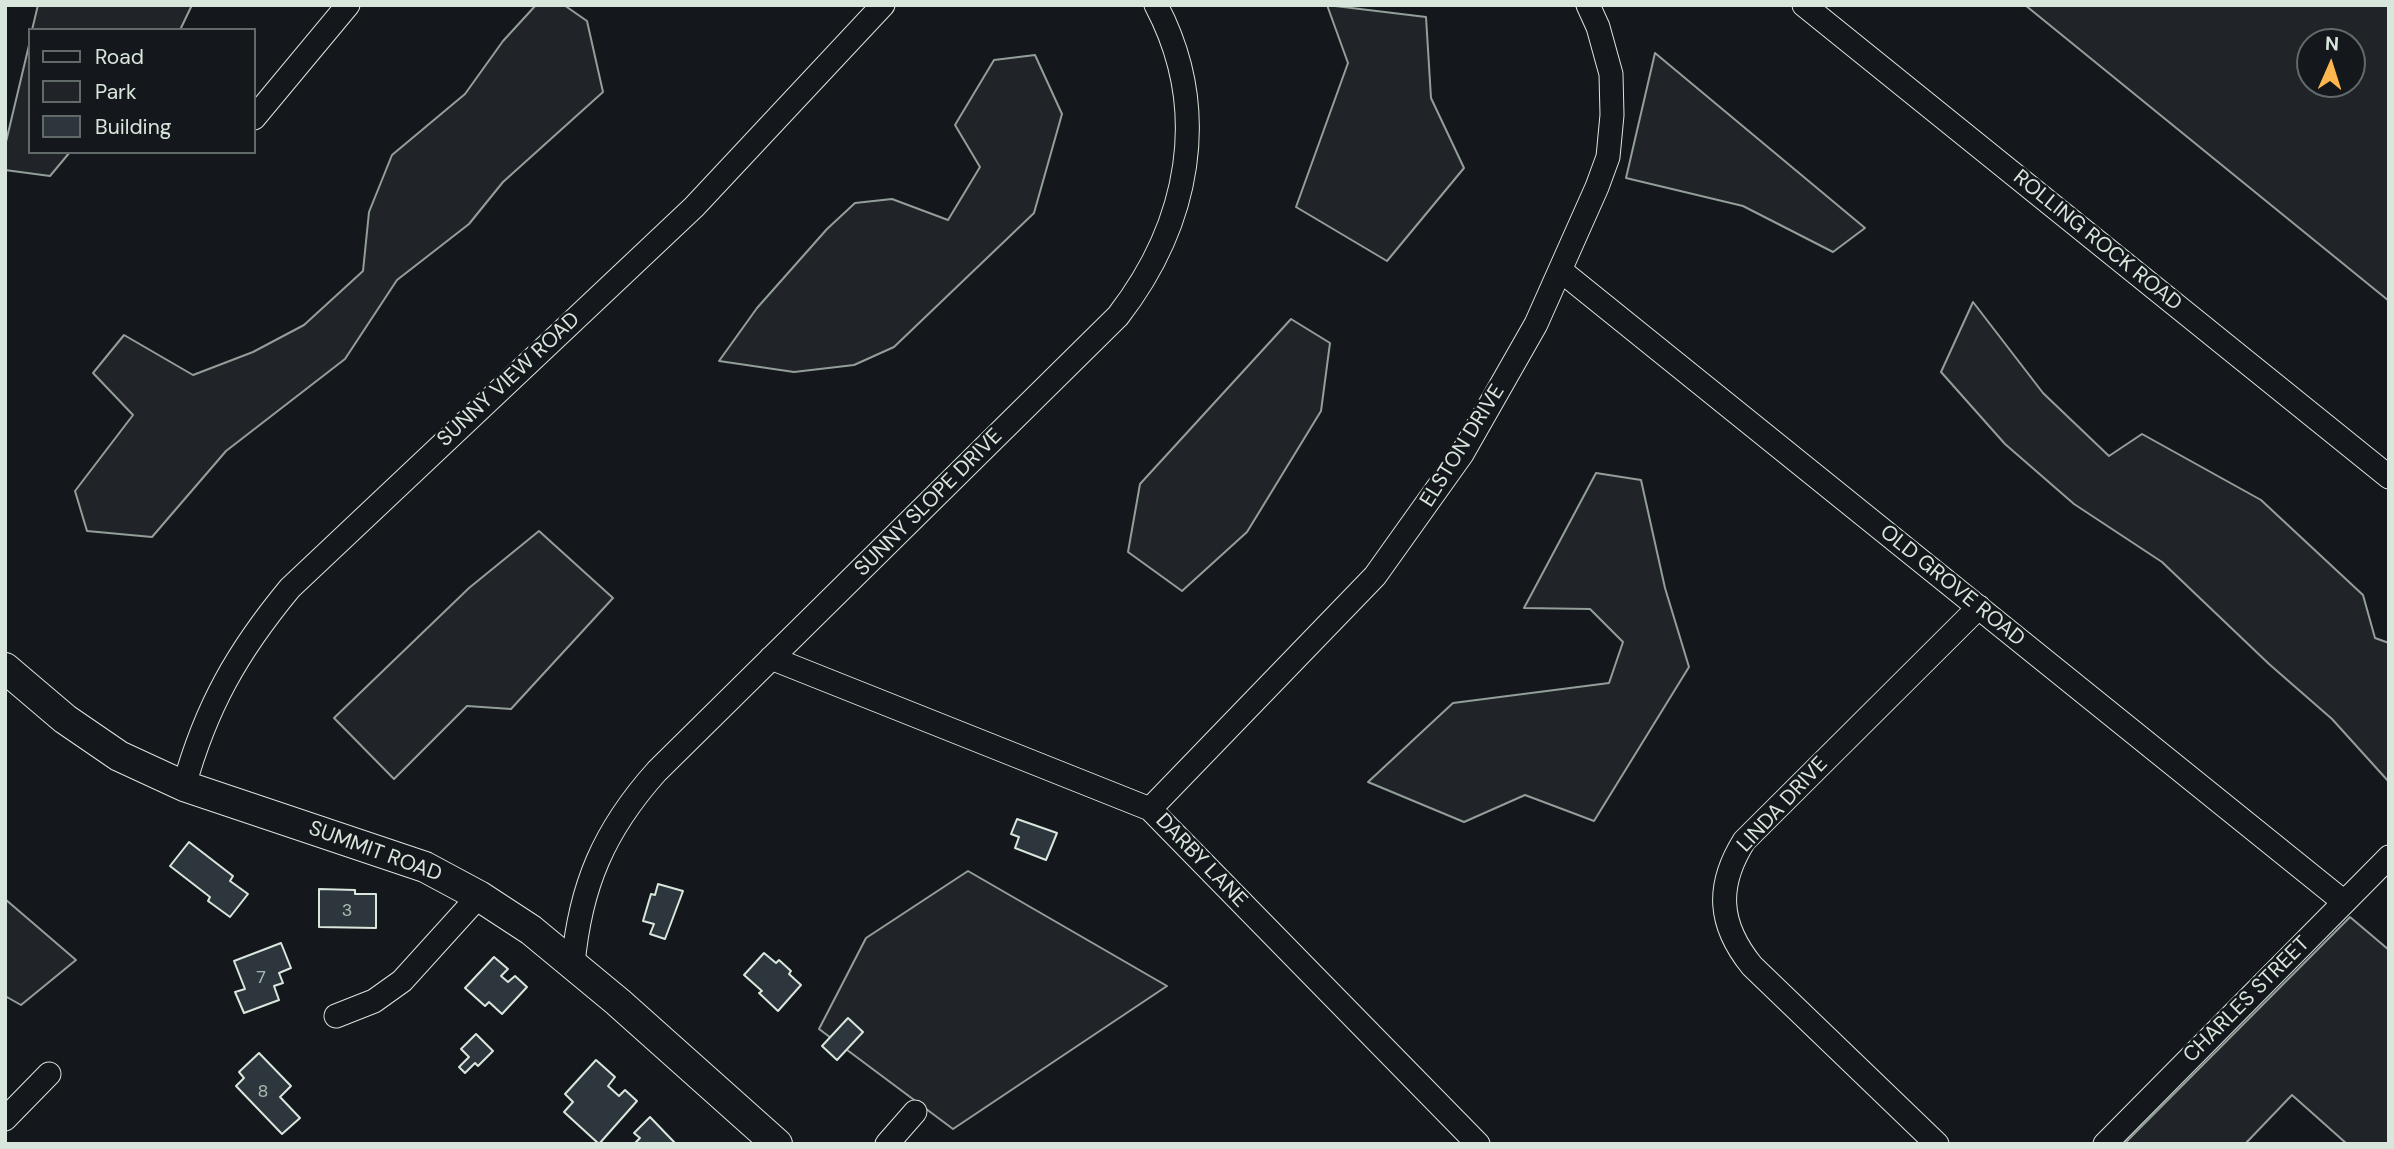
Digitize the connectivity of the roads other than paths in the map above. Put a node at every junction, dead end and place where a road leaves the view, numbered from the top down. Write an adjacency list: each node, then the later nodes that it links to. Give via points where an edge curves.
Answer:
1 (348, 5): 6 (street)
2 (883, 5): 12 (street, SUNNY VIEW ROAD, via 694,207 290,588 260,624 212,704)
3 (1156, 5): 10 (street, SUNNY SLOPE DRIVE, via 1180,70 1187,128 1177,205 1151,268 1118,316)
4 (1588, 5): 7 (street, ELSTON DRIVE, via 1611,74 1608,156)
5 (1804, 5): 8 (street, ROLLING ROCK ROAD)
6 (256, 116)
7 (1560, 270): 9 (street, OLD GROVE ROAD); 13 (street, ELSTON DRIVE, via 1536,324 1462,454 1375,576)
8 (2389, 477)
9 (1979, 607): 16 (street, OLD GROVE ROAD); 25 (street, LINDA DRIVE, via 1744,841 1734,857 1724,895 1730,933 1739,951)
10 (771, 658): 13 (street, DARBY LANE); 17 (street, SUNNY SLOPE DRIVE, via 657,771 618,819 582,902)
11 (5, 668): 12 (main road, SUMMIT ROAD, via 65,719 119,756)
12 (184, 786): 15 (main road, SUMMIT ROAD, via 425,867)
13 (1150, 808): 24 (street, DARBY LANE)
14 (2389, 857): 16 (street, CHARLES STREET)
15 (479, 896): 17 (main road, SUMMIT ROAD); 18 (street, via 402,981 374,1001)
16 (2344, 902): 26 (street, CHARLES STREET)
17 (573, 965): 22 (main road, SUMMIT ROAD)
18 (336, 1016)
19 (50, 1074): 21 (street)
20 (915, 1112): 23 (street)
21 (5, 1119)
22 (777, 1144)
23 (887, 1144)
24 (1478, 1144)
25 (1937, 1144)
26 (2105, 1144)

